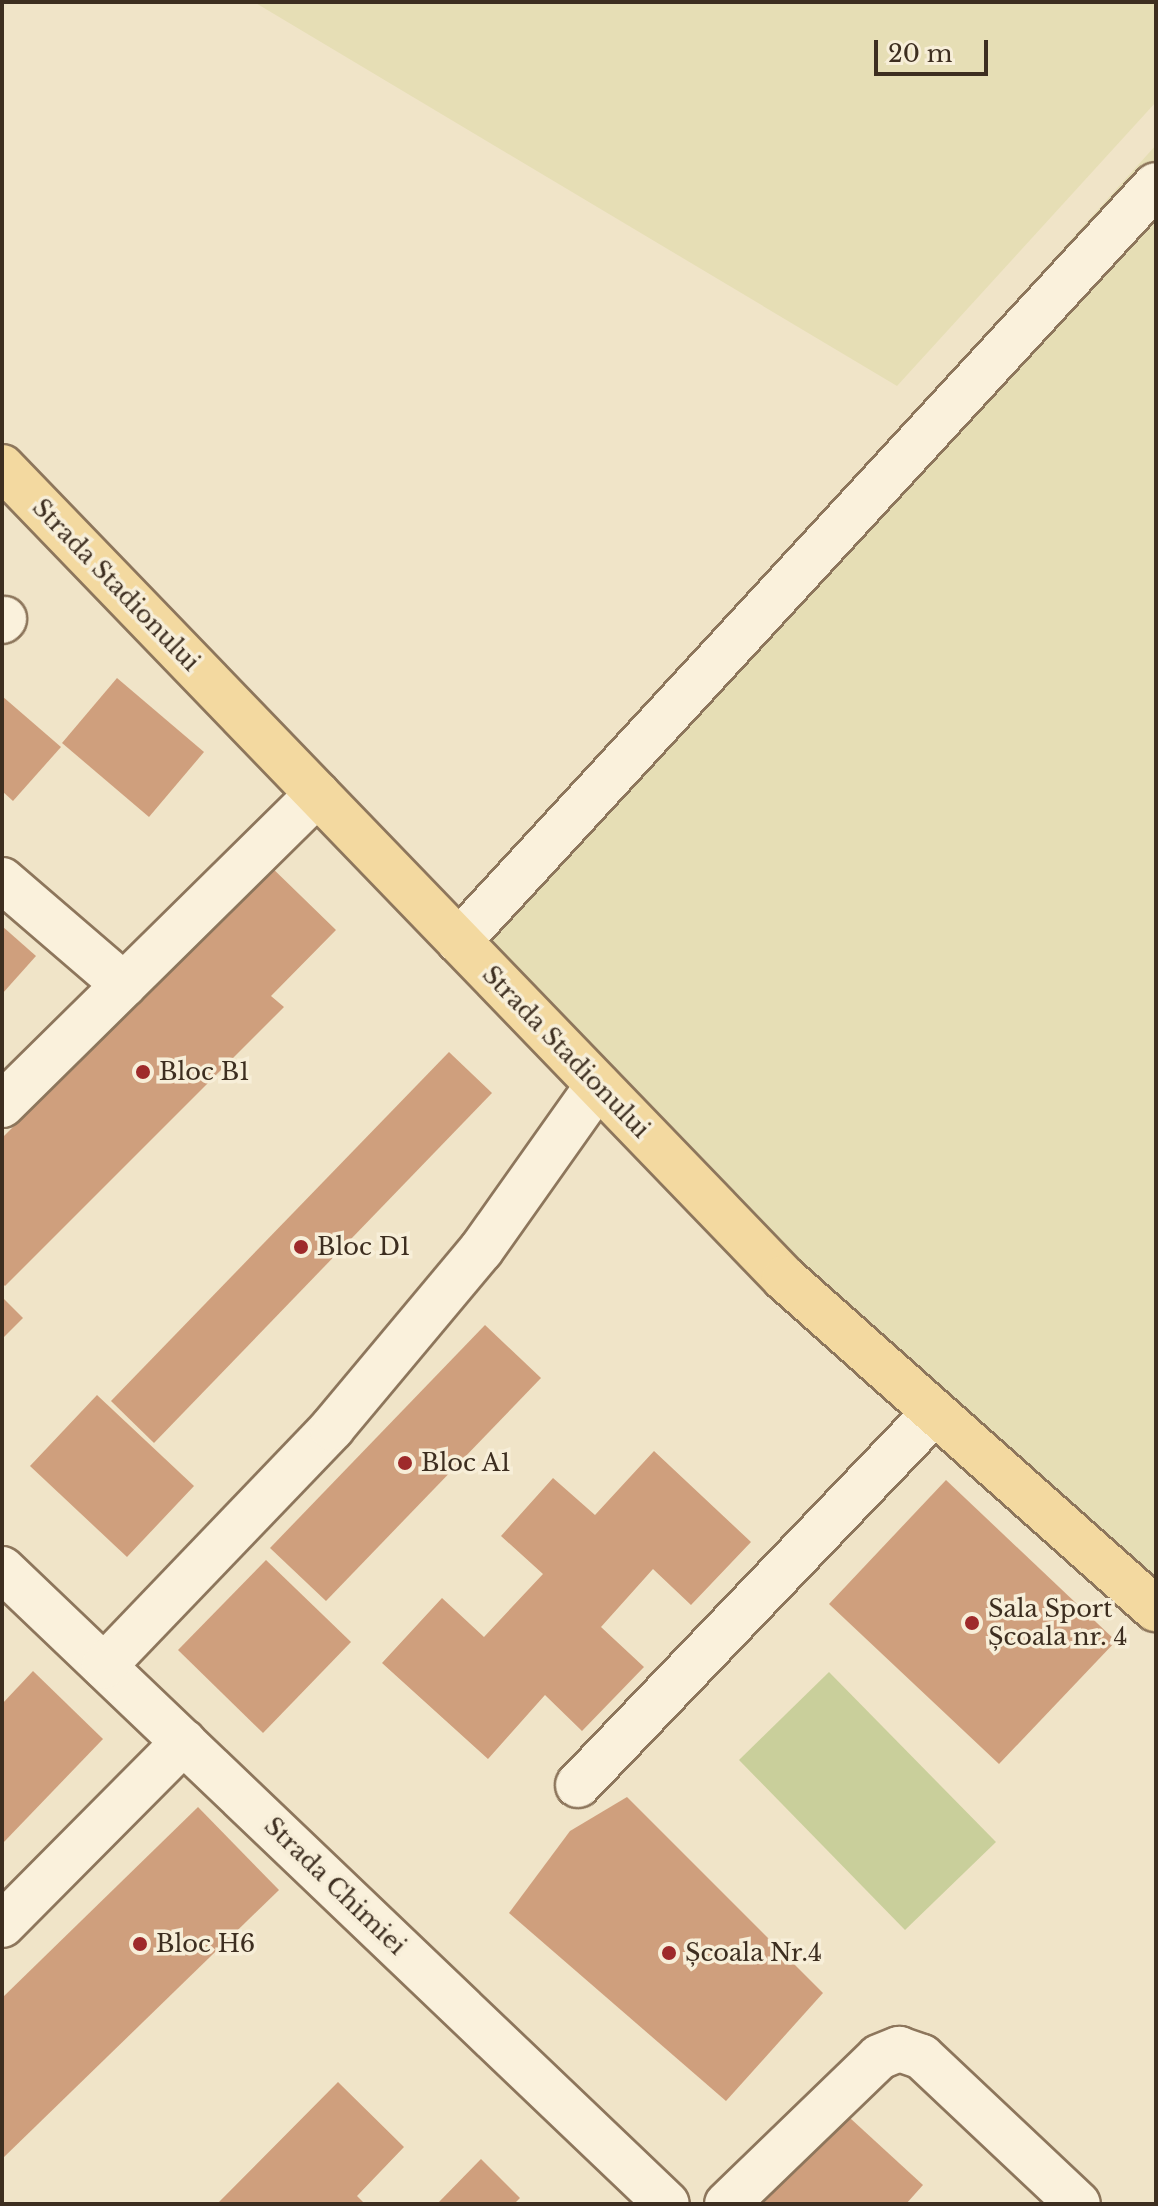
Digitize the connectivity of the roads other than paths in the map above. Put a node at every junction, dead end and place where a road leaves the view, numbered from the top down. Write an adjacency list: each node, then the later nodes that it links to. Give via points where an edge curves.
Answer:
1 (1156, 185): 5 (street)
2 (2, 467): 3 (main road, Strada Stadionului)
3 (317, 794): 5 (main road, Strada Stadionului); 6 (street)
4 (2, 880): 6 (street)
5 (459, 941): 7 (main road, Strada Stadionului)
6 (124, 985): 8 (street)
7 (598, 1085): 9 (main road, Strada Stadionului, via 784,1278); 12 (street, via 481,1250 332,1428)
8 (2, 1105)
9 (935, 1412): 11 (main road, Strada Stadionului); 14 (street)
10 (2, 1569): 12 (street, Strada Chimiei)
11 (1156, 1609)
12 (104, 1666): 13 (street, Strada Chimiei)
13 (184, 1742): 15 (street); 16 (street, Strada Chimiei)
14 (578, 1785)
15 (2, 1925)
16 (667, 2204)
17 (727, 2204): 18 (street, via 879,2057 899,2049 922,2057)
18 (1078, 2204)

